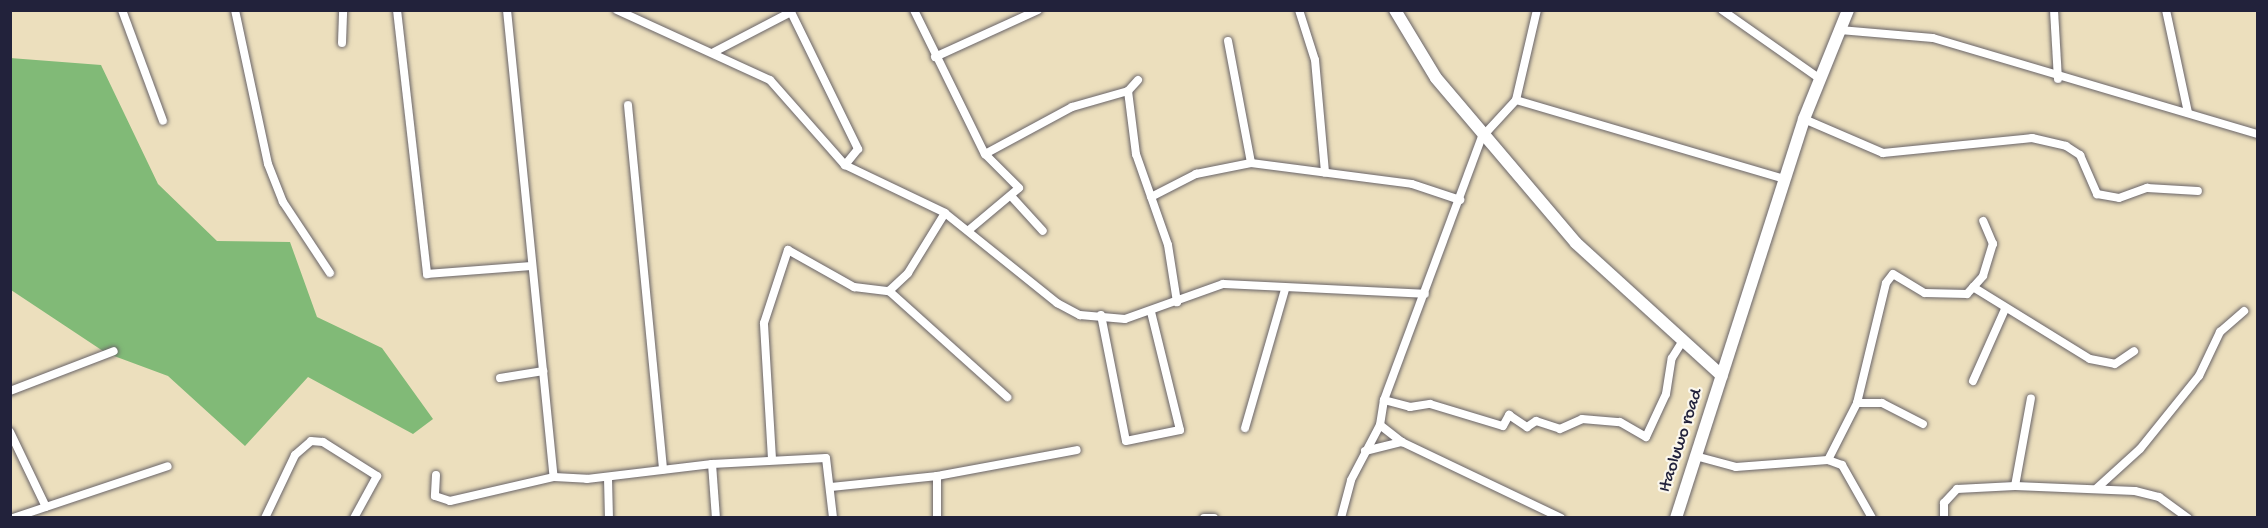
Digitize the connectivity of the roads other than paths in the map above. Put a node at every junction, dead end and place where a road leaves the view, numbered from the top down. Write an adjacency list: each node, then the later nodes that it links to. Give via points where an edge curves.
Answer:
1 (122, 10): 30 (street)
2 (235, 10): 47 (street, via 268,164 283,202)
3 (344, 10): 19 (street)
4 (397, 10): 46 (street, via 427,274)
5 (507, 10): 46 (street)
6 (618, 10): 20 (street)
7 (914, 10): 21 (street)
8 (1038, 10): 21 (street)
9 (1299, 10): 36 (street, via 1315,60)
10 (1395, 10): 32 (street, via 1431,70)
11 (1537, 10): 26 (street)
12 (1722, 10): 22 (street)
13 (1848, 10): 17 (street, Itaoluwo road)
14 (2054, 10): 23 (street)
15 (2166, 10): 28 (street)
16 (791, 11): 20 (street); 35 (street, via 858,149)
17 (1840, 30): 22 (street, Itaoluwo road); 23 (street, via 1933,38)
18 (1228, 41): 34 (street)
19 (342, 43)
20 (714, 52): 35 (street, via 770,80)
21 (935, 57): 33 (street)
22 (1821, 79): 29 (street, Itaoluwo road)
23 (2058, 79): 28 (street)
24 (1138, 80): 25 (street)
25 (1128, 91): 33 (street, via 1072,107); 40 (street, via 1139,167)
26 (1516, 100): 32 (street); 37 (street)
27 (628, 105): 81 (street)
28 (2188, 113): 31 (street)
29 (1804, 119): 37 (street, Itaoluwo road); 38 (street, via 1883,153 2032,138 2066,146 2080,155 2097,194 2119,198 2147,188)
30 (163, 122)
31 (2258, 134)
32 (1482, 137): 41 (street); 57 (street, via 1576,243)
33 (985, 154): 39 (street, via 1019,188)
34 (1251, 163): 36 (street); 40 (street, via 1196,174)
35 (845, 165): 42 (street)
36 (1324, 173): 41 (street, via 1412,184)
37 (1784, 179): 61 (street, Itaoluwo road)
38 (2198, 191)
39 (1011, 196): 44 (street); 45 (street)
40 (1151, 197): 52 (street, via 1168,244)
41 (1460, 200): 51 (street)
42 (945, 213): 44 (street); 50 (street, via 908,273)
43 (1983, 221): 48 (street, via 1993,244)
44 (969, 230): 56 (street, via 1068,311 1090,318)
45 (1043, 231)
46 (531, 266): 60 (street)
47 (330, 273)
48 (1973, 287): 53 (street); 68 (street, via 1967,294 1925,293 1893,274 1879,300)
49 (1285, 290): 51 (street); 52 (street, via 1223,284); 71 (street)
50 (889, 291): 65 (street); 77 (street, via 854,287 788,250 764,323)
51 (1425, 294): 67 (street)
52 (1178, 302): 55 (street)
53 (2005, 309): 59 (street, via 2090,359 2115,364); 63 (street)
54 (2244, 311): 88 (street, via 2220,332 2199,376 2140,449)
55 (1151, 312): 56 (street, via 1113,320); 56 (street, via 1180,429 1126,441)
56 (1101, 315)
57 (1684, 339): 61 (street); 67 (street, via 1672,358 1666,394 1646,437 1620,422 1582,419 1560,429 1536,421 1527,427 1509,415 1503,426 1430,404 1418,408)
58 (114, 351): 64 (street)
59 (2134, 351)
60 (543, 371): 62 (street); 84 (street)
61 (1722, 376): 76 (street, Itaoluwo road)
62 (500, 378)
63 (1973, 381)
64 (10, 391)
65 (1007, 397)
66 (2031, 398): 86 (street)
67 (1384, 400): 70 (street)
68 (1857, 403): 69 (street, via 1882,402); 78 (street)
69 (1923, 424)
70 (1380, 425): 73 (street); 75 (street)
71 (1245, 428)
72 (10, 432): 89 (street)
73 (1402, 442): 75 (street); 100 (street)
74 (1077, 450): 83 (street)
75 (1365, 451): 99 (street)
76 (1699, 457): 78 (street, via 1736,467); 101 (street, Itaoluwo road)
77 (772, 459): 79 (street); 87 (street, via 826,458)
78 (1828, 460): 102 (street, via 1842,465)
79 (712, 464): 81 (street); 94 (street)
80 (168, 466): 89 (street)
81 (663, 468): 85 (street)
82 (436, 475): 84 (street, via 435,496 450,501)
83 (937, 476): 87 (street); 96 (street)
84 (554, 477): 85 (street)
85 (608, 478): 93 (street)
86 (2015, 486): 88 (street); 103 (street, via 1957,489 1944,503)
87 (831, 487): 95 (street)
88 (2097, 488): 104 (street, via 2159,497)
89 (46, 507): 90 (street)
90 (12, 518)
91 (265, 518): 92 (street, via 295,455 311,441 323,442 378,478)
92 (354, 518)
93 (609, 518)
94 (716, 518)
95 (833, 518)
96 (937, 518)
97 (1204, 518): 98 (street)
98 (1214, 518)
99 (1341, 518)
100 (1561, 518)
101 (1676, 518)
102 (1872, 518)
103 (1944, 518)
104 (2188, 518)

